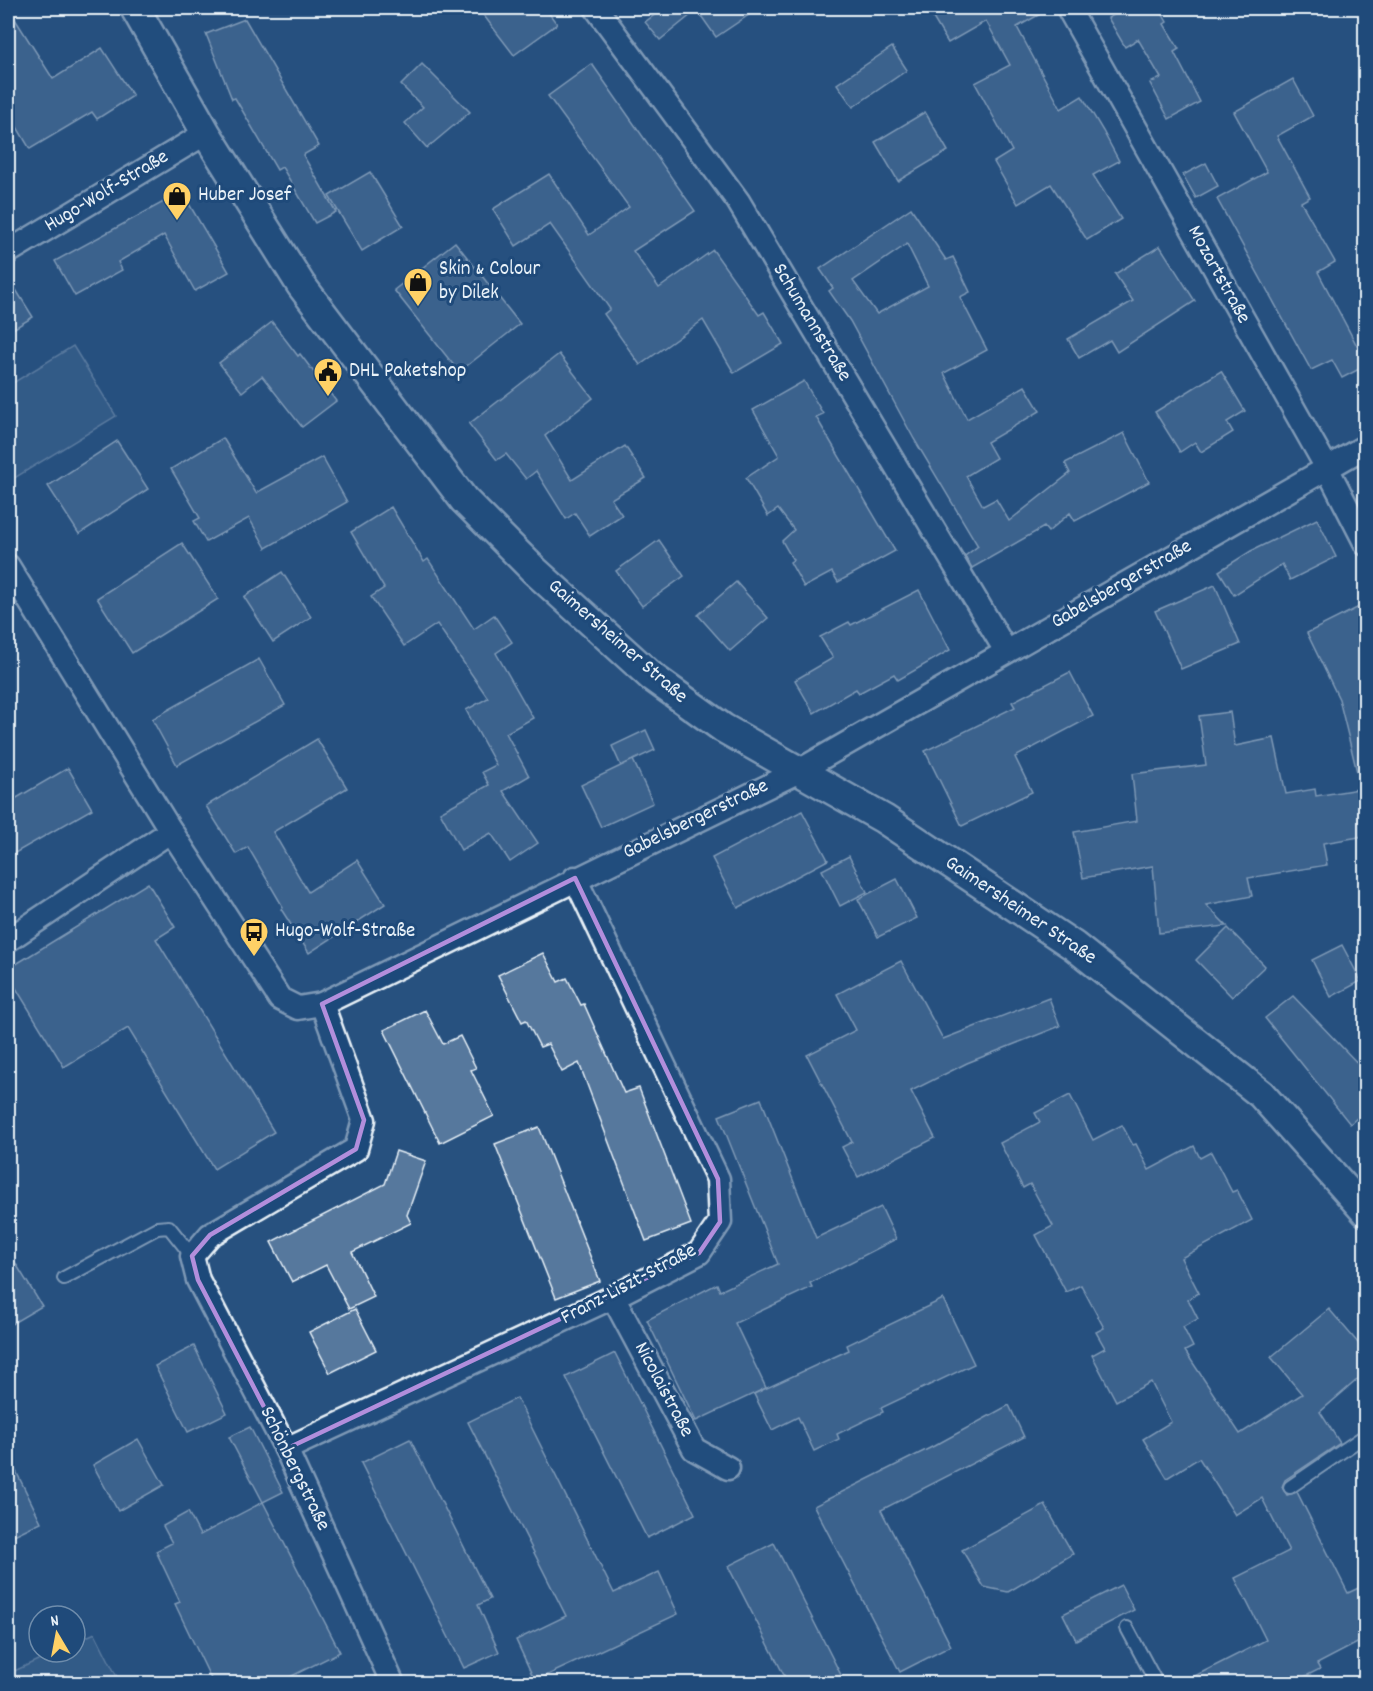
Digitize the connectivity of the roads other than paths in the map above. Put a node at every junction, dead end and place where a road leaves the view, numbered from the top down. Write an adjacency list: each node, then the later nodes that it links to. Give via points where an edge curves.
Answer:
1 (135, 8): 4 (street, Gaimersheimer Straße)
2 (596, 8): 10 (street, Schumannstraße, via 738,201)
3 (1068, 8): 7 (street, Mozartstraße)
4 (206, 133): 5 (street, Hugo-Wolf-Straße); 11 (street, Gaimersheimer Straße, via 301,285 464,500 535,572 652,677 723,728)
5 (8, 252)
6 (1365, 446): 7 (street, Gabelsbergerstraße)
7 (1327, 468): 8 (street, Mozartstraße); 10 (street, Gabelsbergerstraße)
8 (1365, 544)
9 (8, 566): 12 (street)
10 (1006, 651): 11 (street, Gabelsbergerstraße)
11 (797, 772): 13 (street, Gabelsbergerstraße); 16 (street, Gaimersheimer Straße, via 884,819 1065,939 1192,1037 1261,1094)
12 (171, 831): 14 (street); 15 (street, via 280,999 298,1008)
13 (575, 878): 15 (street, Gabelsbergerstraße); 19 (street, Franz-Liszt-Straße, via 718,1179 720,1222 699,1252)
14 (8, 940)
15 (322, 1004): 17 (street, via 364,1120 356,1149 210,1235)
16 (1365, 1212)
17 (192, 1256): 18 (lane, via 170,1227 157,1228); 21 (street, Schönbergstraße, via 198,1280)
18 (64, 1278)
19 (613, 1297): 21 (street, Franz-Liszt-Straße); 22 (street, Nicolaistraße, via 694,1449)
20 (1365, 1435): 23 (lane)
21 (286, 1449): 25 (street, Schönbergstraße)
22 (728, 1467)
23 (1290, 1487)
24 (1127, 1628): 26 (lane)
25 (393, 1683)
26 (1157, 1683)

